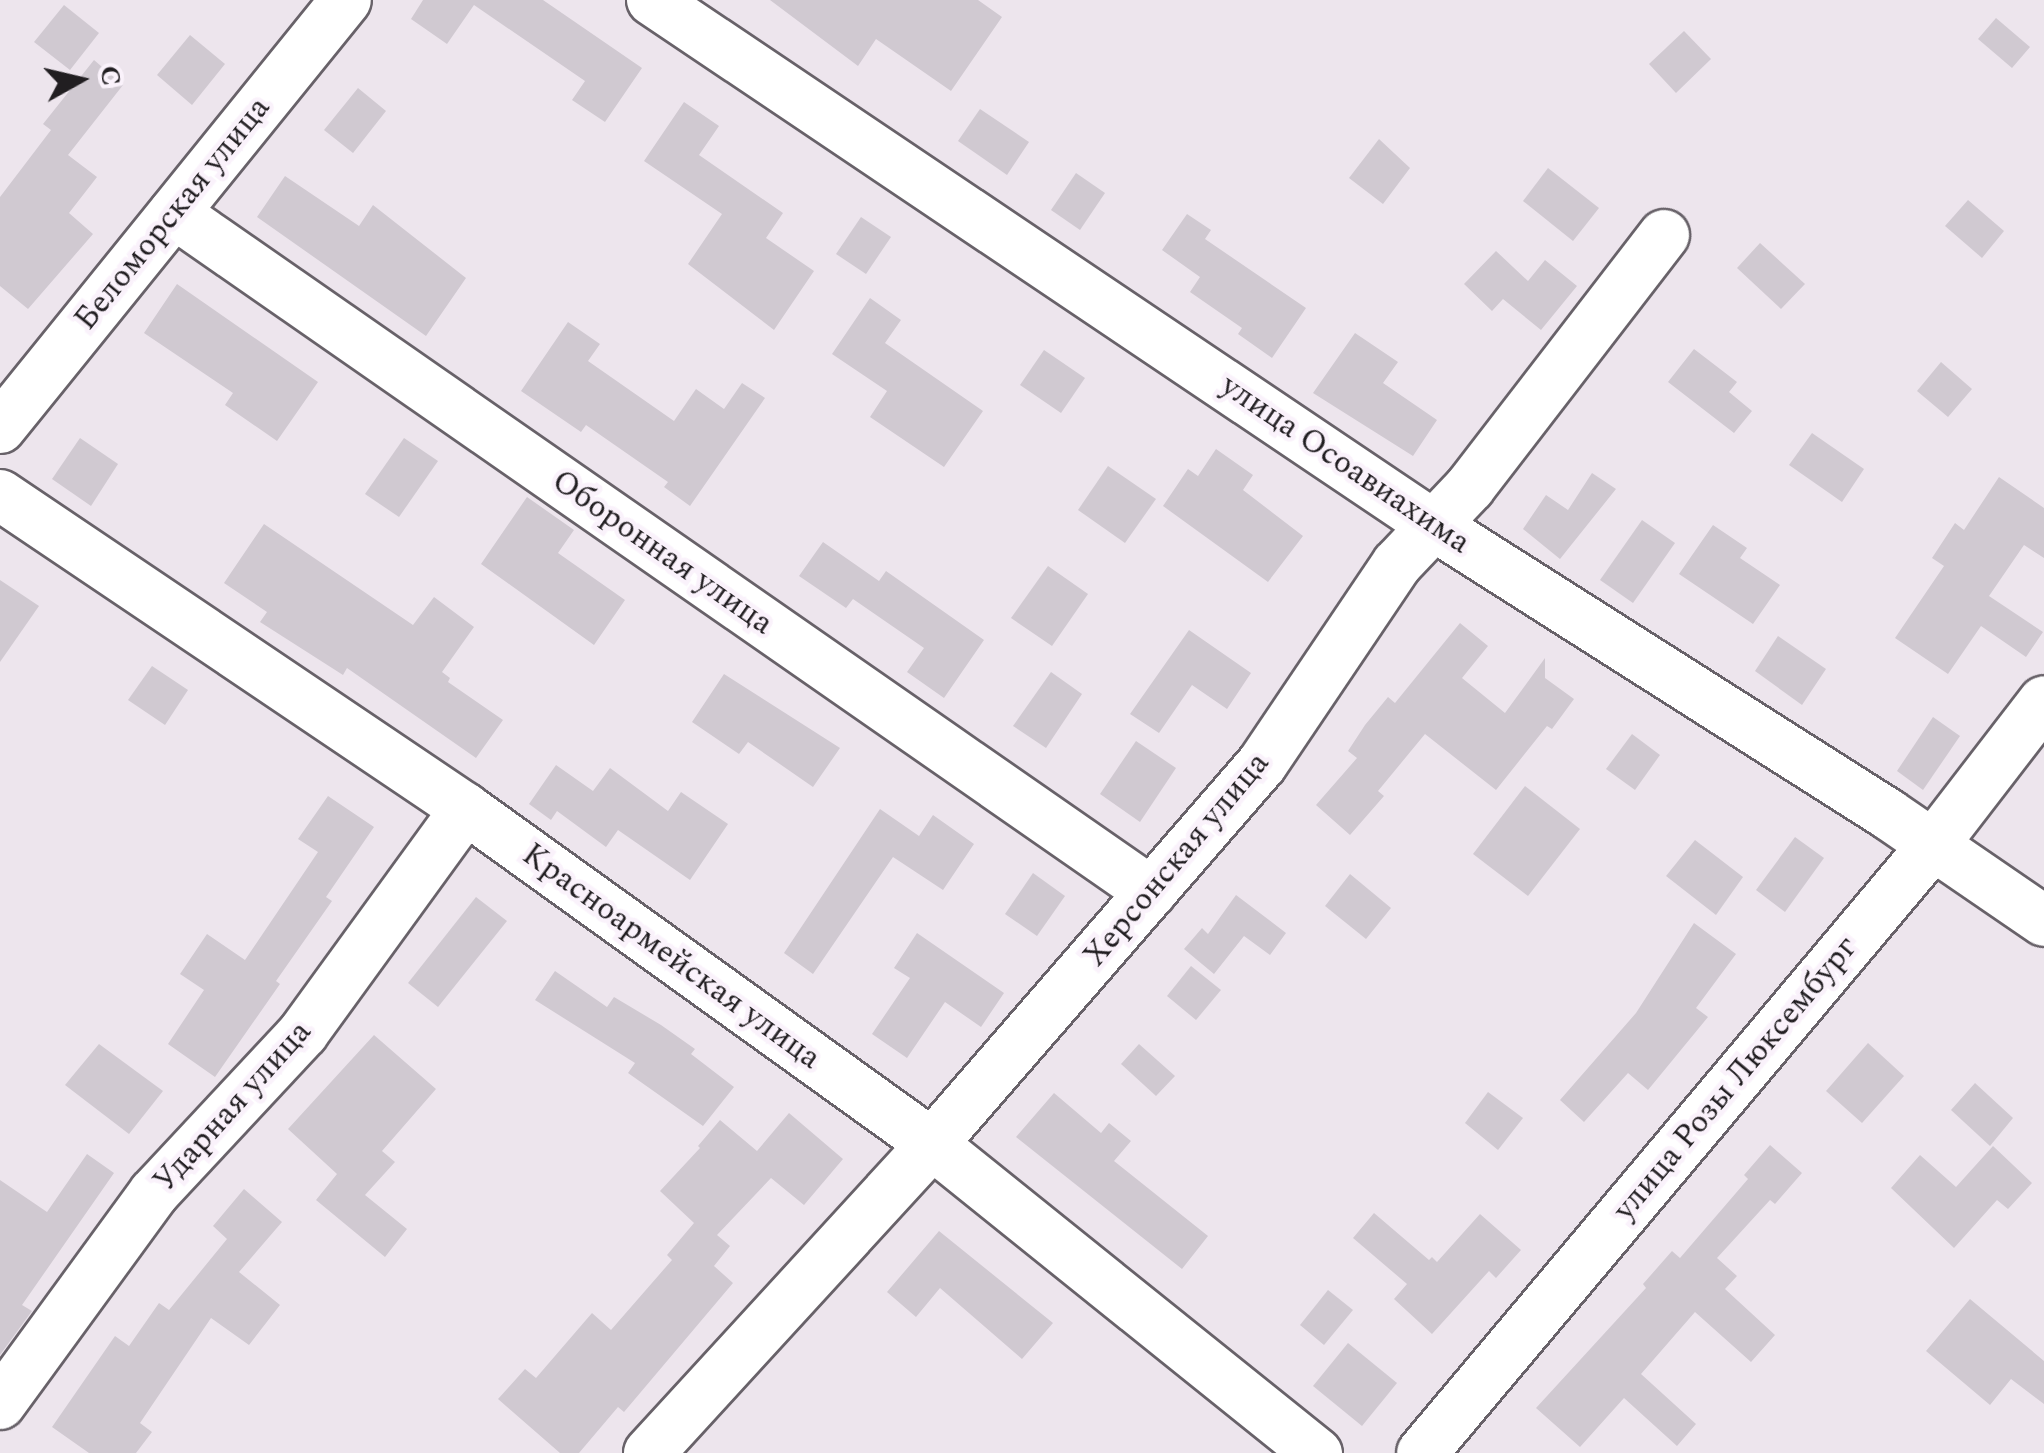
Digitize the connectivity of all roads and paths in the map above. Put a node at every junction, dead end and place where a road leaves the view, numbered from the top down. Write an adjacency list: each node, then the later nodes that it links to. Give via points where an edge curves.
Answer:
1 (346, 0): 3 (street, Беломорская улица)
2 (652, 0): 7 (street, улица Осоавиахима)
3 (174, 214): 5 (street, Беломорская улица); 11 (street, Оборонная улица)
4 (1664, 235): 7 (street, Херсонская улица, via 1470,487)
5 (0, 428)
6 (0, 495): 9 (street, Красноармейская улица)
7 (1433, 525): 10 (street, улица Осоавиахима); 11 (street, Херсонская улица, via 1397,564 1262,764)
8 (2044, 701): 10 (street, улица Розы Люксембург)
9 (466, 809): 13 (street, Красноармейская улица); 14 (street, Ударная улица, via 303,1032 154,1193)
10 (1934, 844): 12 (street, улица Осоавиахима); 17 (street, улица Розы Люксембург)
11 (1151, 892): 13 (street, Херсонская улица)
12 (2044, 920)
13 (932, 1144): 15 (street, Херсонская улица); 16 (street, Красноармейская улица)
14 (0, 1404)
15 (649, 1453)
16 (1317, 1453)
17 (1422, 1453)

